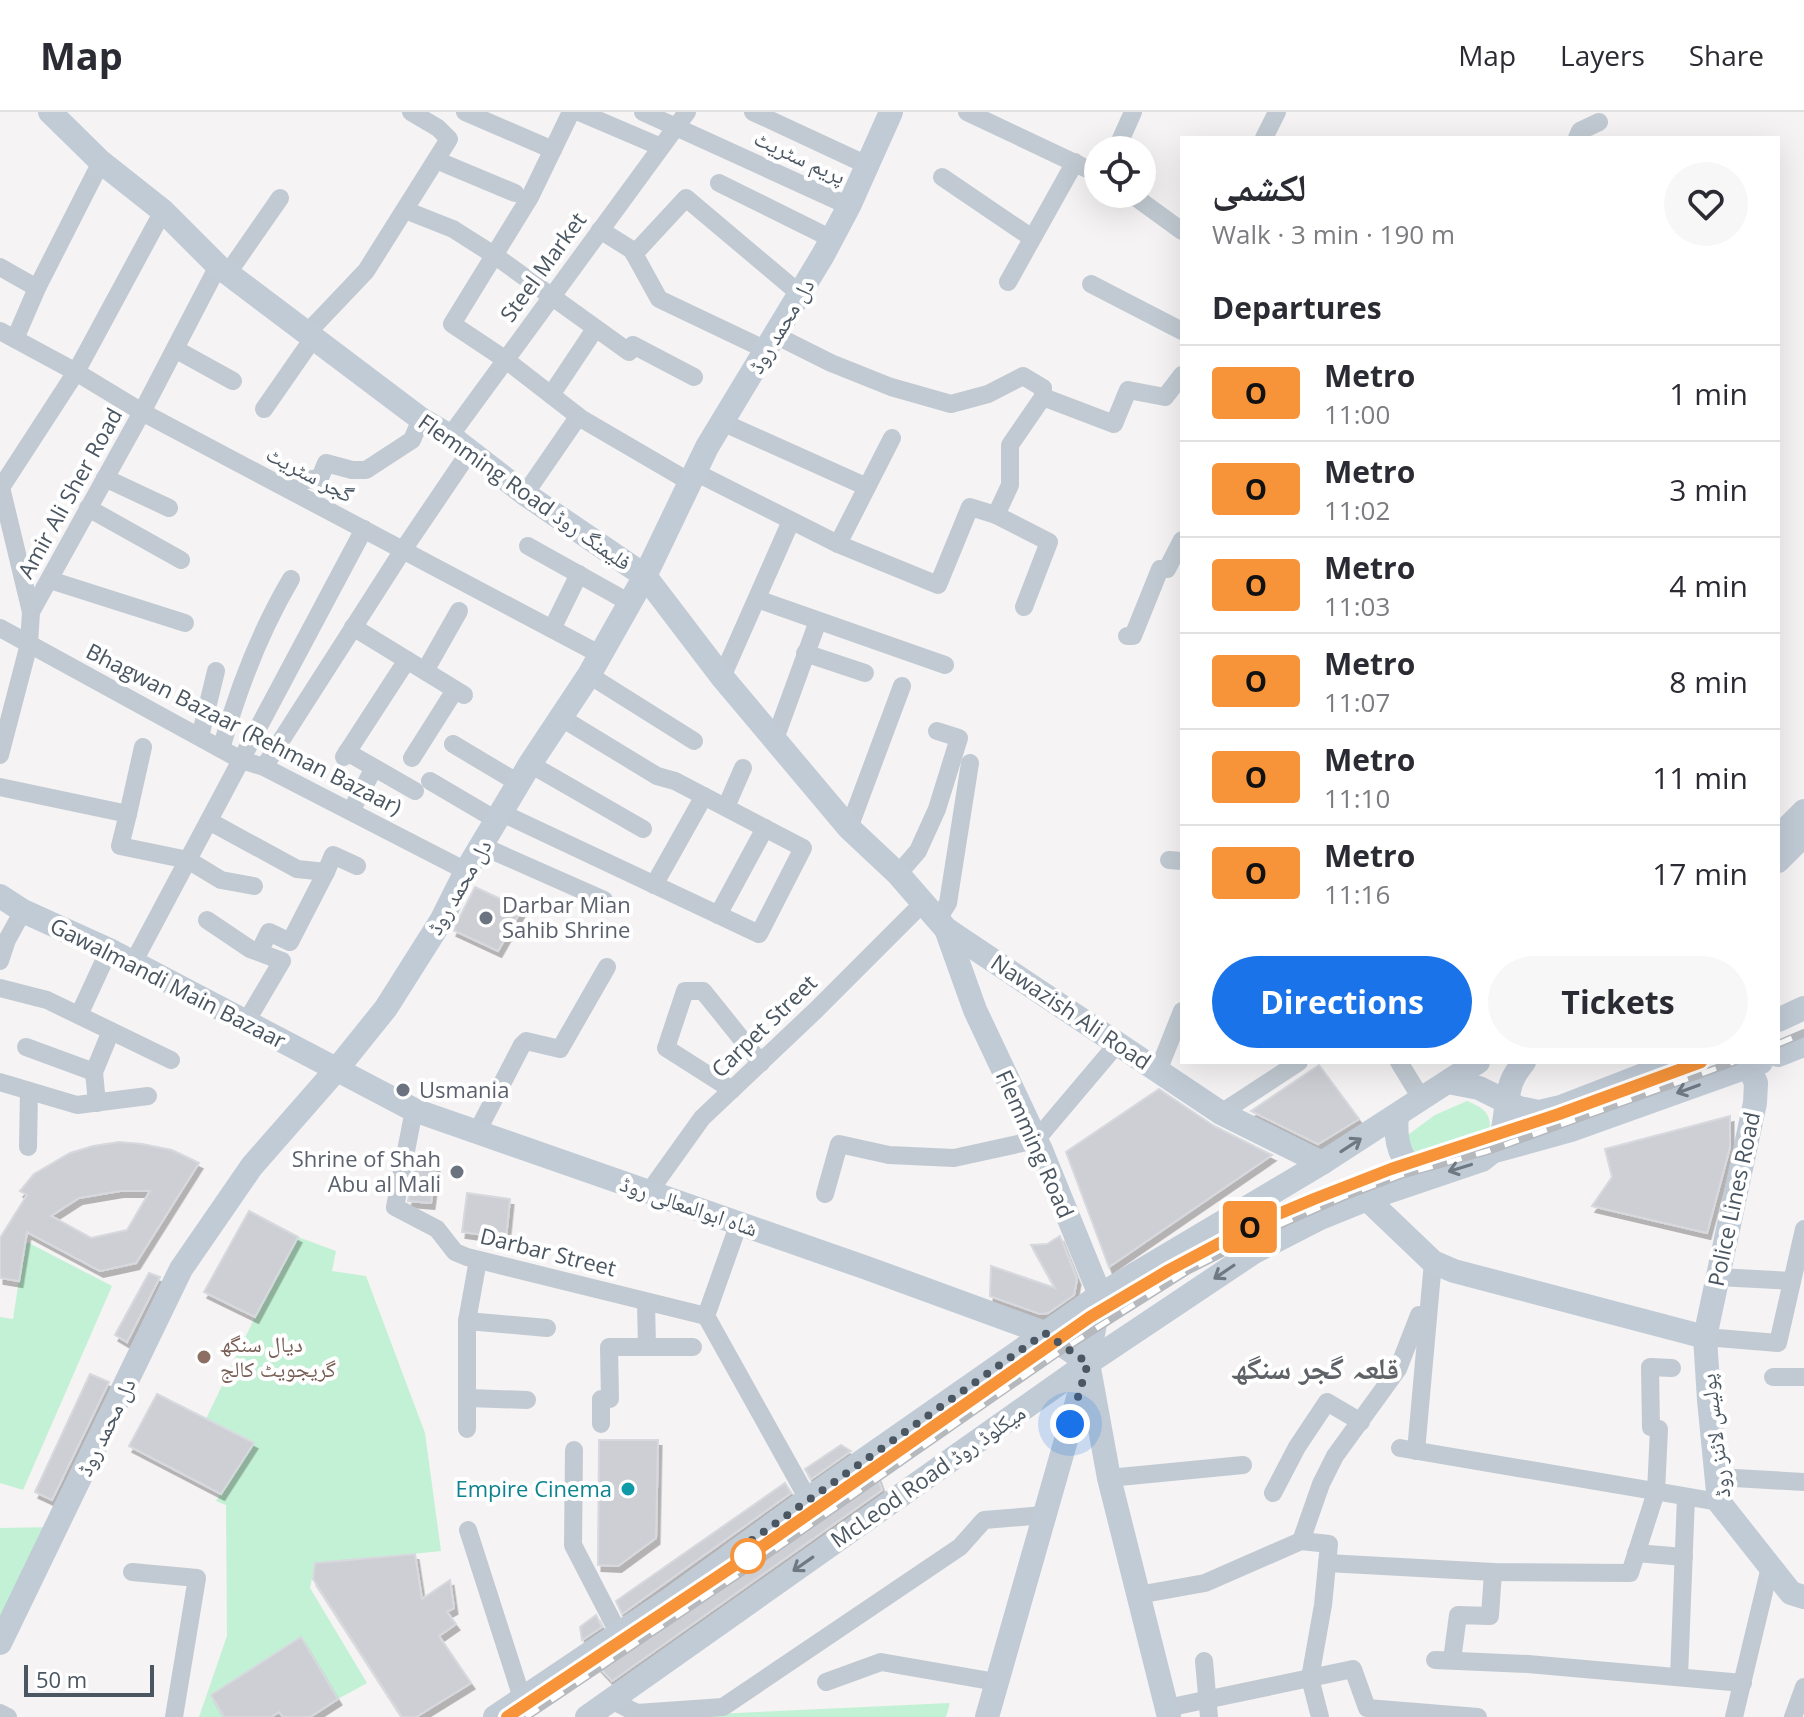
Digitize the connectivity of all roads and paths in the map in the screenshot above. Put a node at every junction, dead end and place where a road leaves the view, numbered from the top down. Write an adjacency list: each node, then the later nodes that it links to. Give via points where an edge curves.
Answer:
1 (50, 112): 21 (street, Flemming Road فلیمنگ روڈ)
2 (411, 112): 14 (street)
3 (462, 112): 14 (street); 19 (street)
4 (571, 112): 19 (street)
5 (579, 112): 18 (street)
6 (643, 112): 12 (street, پریم سٹریٹ)
7 (753, 112): 23 (street)
8 (891, 112): 23 (street, دل محمد روڈ)
9 (967, 112): 22 (street)
10 (1133, 112): 15 (street)
11 (1277, 112): 16 (street)
12 (682, 119): 18 (street, Steel Market); 29 (street, پریم سٹریٹ)
13 (1599, 122): 17 (street)
14 (446, 136): 20 (street)
15 (1122, 136)
16 (1265, 136)
17 (1578, 136)
18 (661, 147): 33 (street, Steel Market)
19 (553, 150): 38 (street)
20 (436, 160): 27 (street); 31 (street)
21 (101, 162): 32 (street, Flemming Road فلیمنگ روڈ); 43 (street)
22 (1075, 162): 24 (street); 35 (street)
23 (867, 165): 29 (street, دل محمد روڈ)
24 (1084, 167)
25 (942, 177): 35 (street)
26 (719, 183): 36 (street)
27 (515, 193)
28 (280, 198): 40 (street, Amir Ali Sher Road)
29 (849, 206): 36 (street, دل محمد روڈ)
30 (1150, 208): 34 (street)
31 (405, 210): 38 (street, via 453,229); 48 (street, via 366,271)
32 (163, 211): 40 (street, Flemming Road فلیمنگ روڈ); 53 (street)
33 (600, 230): 37 (street); 45 (street, Steel Market)
34 (1180, 230)
35 (1032, 238): 41 (street)
36 (832, 239): 44 (street, دل محمد روڈ)
37 (634, 254): 44 (street, via 686,198); 50 (street, via 659,299)
38 (494, 255): 45 (street); 52 (street, via 452,324)
39 (0, 267): 43 (street)
40 (223, 269): 48 (street, Flemming Road فلیمنگ روڈ); 51 (street, Amir Ali Sher Road)
41 (1008, 282)
42 (1091, 284): 47 (street)
43 (37, 288): 49 (street)
44 (800, 294): 50 (street, دل محمد روڈ)
45 (553, 295): 46 (street); 52 (street, Steel Market)
46 (595, 329): 54 (street, via 629,352 633,345); 57 (street)
47 (1180, 330)
48 (311, 334): 59 (street); 62 (street, Flemming Road فلیمنگ روڈ)
49 (7, 335): 53 (street, گجر سٹریٹ)
50 (770, 343): 58 (street, via 951,404 988,394 1023,376 1043,388); 63 (street, دل محمد روڈ)
51 (175, 349): 56 (street); 60 (street, Amir Ali Sher Road)
52 (506, 360): 57 (street); 64 (street, Steel Market)
53 (76, 372): 60 (street, گجر سٹریٹ); 70 (street)
54 (694, 377)
55 (1180, 378): 58 (street, via 1165,397 1128,390 1114,424)
56 (233, 381)
57 (551, 395): 61 (street)
58 (1043, 397): 75 (street, via 1010,445 1010,485)
59 (264, 409)
60 (142, 412): 68 (street, Amir Ali Sher Road); 69 (street, گجر سٹریٹ)
61 (578, 417): 67 (street); 72 (street)
62 (421, 419): 64 (street, Flemming Road فلیمنگ روڈ); 69 (street, via 412,440 366,470 326,463 320,478)
63 (722, 422): 67 (street, دل محمد روڈ); 71 (street)
64 (450, 436): 66 (street, Flemming Road فلیمنگ روڈ)
65 (892, 438): 71 (street)
66 (470, 451): 72 (street, Flemming Road فلیمنگ روڈ); 81 (street)
67 (692, 477): 76 (street); 84 (street, دل محمد روڈ)
68 (105, 478): 73 (street, Amir Ali Sher Road); 74 (street)
69 (278, 484): 77 (street, گجر سٹریٹ)
70 (1, 487): 91 (street)
71 (867, 487): 78 (street)
72 (525, 494): 84 (street, Flemming Road فلیمنگ روڈ)
73 (88, 508): 82 (street); 86 (street, Amir Ali Sher Road)
74 (169, 508)
75 (996, 515): 78 (street, via 970,507 938,585); 89 (street, via 1049,542)
76 (791, 521): 78 (street); 87 (street)
77 (364, 529): 81 (street, گجر سٹریٹ); 118 (street)
78 (838, 544)
79 (1180, 544): 97 (street, via 1167,569 1160,569 1133,636)
80 (528, 546): 83 (street)
81 (403, 550): 94 (street); 96 (street, گجر سٹریٹ)
82 (181, 560)
83 (579, 574): 88 (street); 96 (street)
84 (645, 576): 88 (street, دل محمد روڈ); 106 (street, Flemming Road فلیمنگ روڈ)
85 (291, 579): 115 (street, via 256,644)
86 (50, 580): 91 (street, Amir Ali Sher Road); 93 (street)
87 (757, 599): 92 (street); 106 (street)
88 (630, 603): 101 (street, دل محمد روڈ)
89 (1024, 607)
90 (459, 611): 104 (street)
91 (31, 612): 98 (street, Amir Ali Sher Road)
92 (818, 621): 99 (street); 102 (street)
93 (185, 623)
94 (353, 627): 100 (street); 120 (street)
95 (0, 628): 98 (street, Bhagwan Bazaar (Rehman Bazaar))
96 (552, 629): 101 (street, گجر سٹریٹ)
97 (1127, 636)
98 (29, 644): 110 (street, Bhagwan Bazaar (Rehman Bazaar)); 116 (street, Amir Ali Sher Road)
99 (805, 653): 105 (street); 111 (street)
100 (407, 660): 104 (street); 121 (street, via 346,755)
101 (595, 665): 108 (street, دل محمد روڈ); 112 (street, گجر سٹریٹ)
102 (945, 665)
103 (216, 671): 110 (street)
104 (425, 671): 117 (street, via 460,692)
105 (865, 673)
106 (722, 677): 111 (street, Flemming Road فلیمنگ روڈ)
107 (902, 686): 133 (street)
108 (560, 717): 123 (street, دل محمد روڈ); 125 (street, via 657,776)
109 (937, 731): 141 (street, via 959,738 937,809 918,851)
110 (200, 737): 115 (street, Bhagwan Bazaar (Rehman Bazaar))
111 (775, 739): 133 (street, Flemming Road فلیمنگ روڈ)
112 (694, 741)
113 (453, 744): 123 (street)
114 (143, 747): 128 (street)
115 (221, 749): 118 (street, Bhagwan Bazaar (Rehman Bazaar))
116 (0, 755)
117 (412, 758)
118 (241, 760): 120 (street, Bhagwan Bazaar (Rehman Bazaar)); 130 (street)
119 (970, 763): 148 (street, via 948,903)
120 (264, 767): 127 (street, Bhagwan Bazaar (Rehman Bazaar))
121 (374, 768): 127 (street); 129 (street)
122 (743, 768): 126 (street)
123 (525, 774): 129 (street, دل محمد روڈ); 134 (street)
124 (0, 787): 128 (street)
125 (704, 796): 126 (street); 142 (street)
126 (726, 807): 132 (street)
127 (351, 811): 139 (street, Bhagwan Bazaar (Rehman Bazaar))
128 (128, 814): 137 (street, via 120,846)
129 (500, 817): 135 (street, دل محمد روڈ); 142 (street)
130 (209, 821): 137 (street); 140 (street, via 297,869)
131 (1791, 825): 136 (street)
132 (765, 828): 147 (street); 147 (street, via 803,848 759,934)
133 (849, 828): 141 (street, Flemming Road فلیمنگ روڈ)
134 (643, 829)
135 (482, 846): 139 (street, دل محمد روڈ); 145 (street)
136 (1780, 855)
137 (188, 860): 143 (street, via 221,880); 153 (street)
138 (357, 866): 140 (street, via 333,855)
139 (466, 871): 174 (street, دل محمد روڈ, via 386,1008)
140 (326, 872): 151 (street, via 290,942 269,932)
141 (898, 874): 148 (street, Flemming Road فلیمنگ روڈ)
142 (654, 885): 147 (street)
143 (254, 886)
144 (0, 896): 146 (street, Gawalmandi Main Bazaar)
145 (604, 900)
146 (23, 911): 150 (street, Gawalmandi Main Bazaar); 152 (street)
147 (718, 915)
148 (936, 917): 162 (street, Nawazish Ali Road); 167 (street, Carpet Street); 189 (street, Flemming Road)
149 (207, 920): 151 (street)
150 (109, 950): 153 (street, Gawalmandi Main Bazaar); 157 (street)
151 (259, 952): 160 (street, via 282,961)
152 (0, 961)
153 (133, 963): 160 (street, Gawalmandi Main Bazaar)
154 (607, 967): 188 (street, via 560,1049 532,1040 522,1045)
155 (0, 988): 157 (street)
156 (1804, 1008): 159 (street)
157 (79, 1015): 161 (street)
158 (1180, 1016): 175 (street)
159 (1780, 1019)
160 (246, 1022): 174 (street, Gawalmandi Main Bazaar)
161 (111, 1031): 166 (street); 176 (street)
162 (1118, 1043): 175 (street, Nawazish Ali Road); 189 (street)
163 (1804, 1045): 165 (street)
164 (26, 1047): 176 (street)
165 (1780, 1054)
166 (171, 1060)
167 (761, 1063): 179 (street, Carpet Street); 179 (street, via 703,991 685,991 666,1048)
168 (1296, 1064): 186 (street)
169 (1400, 1064): 182 (street)
170 (1475, 1064): 178 (street)
171 (1523, 1064): 183 (street)
172 (1672, 1064): 183 (street, via 1549,1110 1530,1111)
173 (1753, 1064): 191 (street, McLeod Road میکلوڈ روڈ, one-way to 191, via 1571,1130); 201 (street, Police Lines Road, via 1755,1103)
174 (337, 1069): 185 (street, شاہ ابوالمعالی روڈ); 244 (street, دل محمد روڈ, via 252,1166 181,1269)
175 (1158, 1071): 186 (street, Nawazish Ali Road)
176 (94, 1072): 184 (street)
177 (0, 1082): 180 (street)
178 (1448, 1082): 182 (street); 183 (street, via 1479,1088)
179 (732, 1090): 194 (street, Carpet Street, via 702,1118)
180 (29, 1091): 184 (street, via 77,1105); 190 (street)
181 (148, 1096): 184 (street)
182 (1421, 1098): 187 (street)
183 (1507, 1102): 191 (street)
184 (97, 1103)
185 (414, 1110): 188 (street, شاہ ابوالمعالی روڈ); 199 (street, Darbar Street, via 395,1207 437,1229 455,1252)
186 (1221, 1113): 192 (street, Nawazish Ali Road)
187 (1397, 1115): 192 (street, one-way to 187); 193 (street, via 1399,1151)
188 (477, 1132): 194 (street, شاہ ابوالمعالی روڈ)
189 (1036, 1140): 195 (street, via 954,1158 889,1155 839,1144); 203 (street, Flemming Road)
190 (28, 1147)
191 (1495, 1151): 193 (street, McLeod Road میکلوڈ روڈ, one-way to 193)
192 (1322, 1163): 203 (street)
193 (1421, 1180): 196 (street, McLeod Road میکلوڈ روڈ)
194 (649, 1192): 197 (street, شاہ ابوالمعالی روڈ)
195 (825, 1194)
196 (1367, 1199): 200 (street); 213 (street, McLeod Road میکلوڈ روڈ, one-way to 213, via 1254,1252)
197 (739, 1223): 205 (street); 209 (street, شاہ ابوالمعالی روڈ)
198 (1804, 1229): 202 (street)
199 (478, 1260): 204 (street, Darbar Street); 207 (street)
200 (1433, 1262): 206 (street); 210 (street, via 1479,1279)
201 (1718, 1277): 202 (street); 210 (street, Police Lines Road)
202 (1792, 1281): 210 (street, via 1778,1343)
203 (1100, 1295): 209 (street); 213 (street)
204 (646, 1302): 205 (street, Darbar Street); 211 (street)
205 (706, 1316): 230 (street)
206 (1428, 1317): 219 (street, via 1419,1315 1398,1369); 227 (street, via 1408,1450)
207 (467, 1321): 208 (street); 217 (street)
208 (547, 1328)
209 (1045, 1333): 213 (street, شاہ ابوالمعالی روڈ); 230 (street)
210 (1705, 1337): 224 (street, پولیس لائنز روڈ)
211 (647, 1347): 212 (street); 220 (street, via 609,1347 610,1399 601,1399)
212 (693, 1347)
213 (1088, 1363): 225 (street); 232 (street); 253 (street, McLeod Road میکلوڈ روڈ, one-way to 253)
214 (1672, 1368): 227 (street, via 1650,1367 1651,1427 1659,1429)
215 (1773, 1377): 216 (street)
216 (1804, 1377)
217 (468, 1398): 218 (street); 221 (street)
218 (527, 1400)
219 (1361, 1422): 228 (street, via 1327,1402); 234 (street, via 1335,1456)
220 (601, 1424)
221 (467, 1429)
222 (574, 1450): 243 (street, via 573,1545)
223 (1243, 1465): 225 (street)
224 (1717, 1477): 226 (street); 231 (street, پولیس لائنز روڈ)
225 (1109, 1478): 241 (street)
226 (1804, 1482)
227 (1656, 1492): 229 (street); 235 (street)
228 (1273, 1493)
229 (1686, 1497): 231 (street); 236 (street)
230 (808, 1499): 243 (street)
231 (1719, 1502): 238 (street, پولیس لائنز روڈ)
232 (1045, 1515): 249 (street); 253 (street, via 984,1520 960,1547 723,1707 637,1713)
233 (468, 1530): 252 (street)
234 (1301, 1541): 237 (street, via 1329,1544); 241 (street, via 1205,1583)
235 (1636, 1553): 236 (street); 240 (street, via 1630,1573)
236 (1684, 1557): 246 (street)
237 (1327, 1563): 240 (street); 247 (street)
238 (1770, 1567): 242 (street, پولیس لائنز روڈ, via 1791,1593); 250 (street)
239 (132, 1572): 258 (street, via 197,1578)
240 (1493, 1572): 246 (street, via 1490,1616 1458,1615 1444,1660)
241 (1138, 1595): 256 (street)
242 (1804, 1597)
243 (619, 1634): 252 (street)
244 (0, 1643)
245 (1204, 1661): 254 (street)
246 (1679, 1677): 250 (street)
247 (1310, 1678): 254 (street); 262 (street); 263 (street, via 1353,1669 1367,1708)
248 (826, 1682): 249 (street, via 881,1662)
249 (996, 1682): 261 (street)
250 (1743, 1683): 264 (street)
251 (1804, 1687): 265 (street)
252 (522, 1698): 259 (street)
253 (611, 1700): 260 (street, McLeod Road میکلوڈ روڈ)
254 (1208, 1709): 256 (street)
255 (0, 1713): 257 (street)
256 (1168, 1713)
257 (8, 1717)
258 (174, 1717)
259 (495, 1717)
260 (587, 1717)
261 (987, 1717)
262 (1320, 1717)
263 (1478, 1717)
264 (1734, 1717)
265 (1793, 1717)

